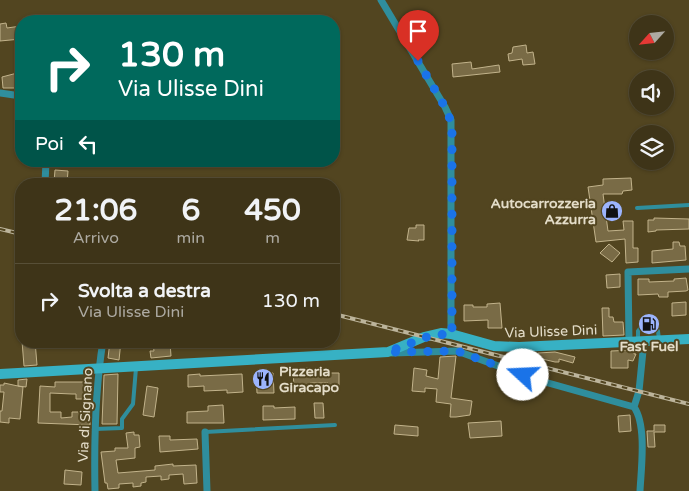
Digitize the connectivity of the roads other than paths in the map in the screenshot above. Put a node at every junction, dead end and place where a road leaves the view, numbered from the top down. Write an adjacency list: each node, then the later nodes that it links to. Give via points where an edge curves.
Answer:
1 (381, 0): 7 (street, via 452,124)
2 (0, 93): 3 (street)
3 (15, 95)
4 (689, 205): 5 (lane)
5 (637, 208)
6 (689, 269): 10 (street, via 628,272)
7 (452, 334): 10 (street, Via Ulisse Dini, via 504,347); 12 (street, Via Ulisse Dini, via 432,335)
8 (689, 338): 9 (street, Via Ulisse Dini)
9 (659, 340): 10 (street, Via Ulisse Dini); 10 (lane, via 654,326 642,326)
10 (637, 341): 16 (street, via 639,391)
11 (102, 348): 14 (street, Via di Signano)
12 (388, 352): 13 (street, Via Ulisse Dini); 16 (street, via 457,351 534,379)
13 (136, 366): 14 (street, Via Ulisse Dini); 18 (lane, via 133,404 122,419 122,428)
14 (98, 369): 15 (street, Via Ulisse Dini); 18 (street, Via di Signano)
15 (0, 374)
16 (634, 407): 22 (street, via 640,420)
17 (335, 425): 19 (lane)
18 (96, 429): 20 (street, Via di Signano)
19 (205, 432): 21 (street)
20 (95, 491)
21 (207, 491)
22 (640, 491)

